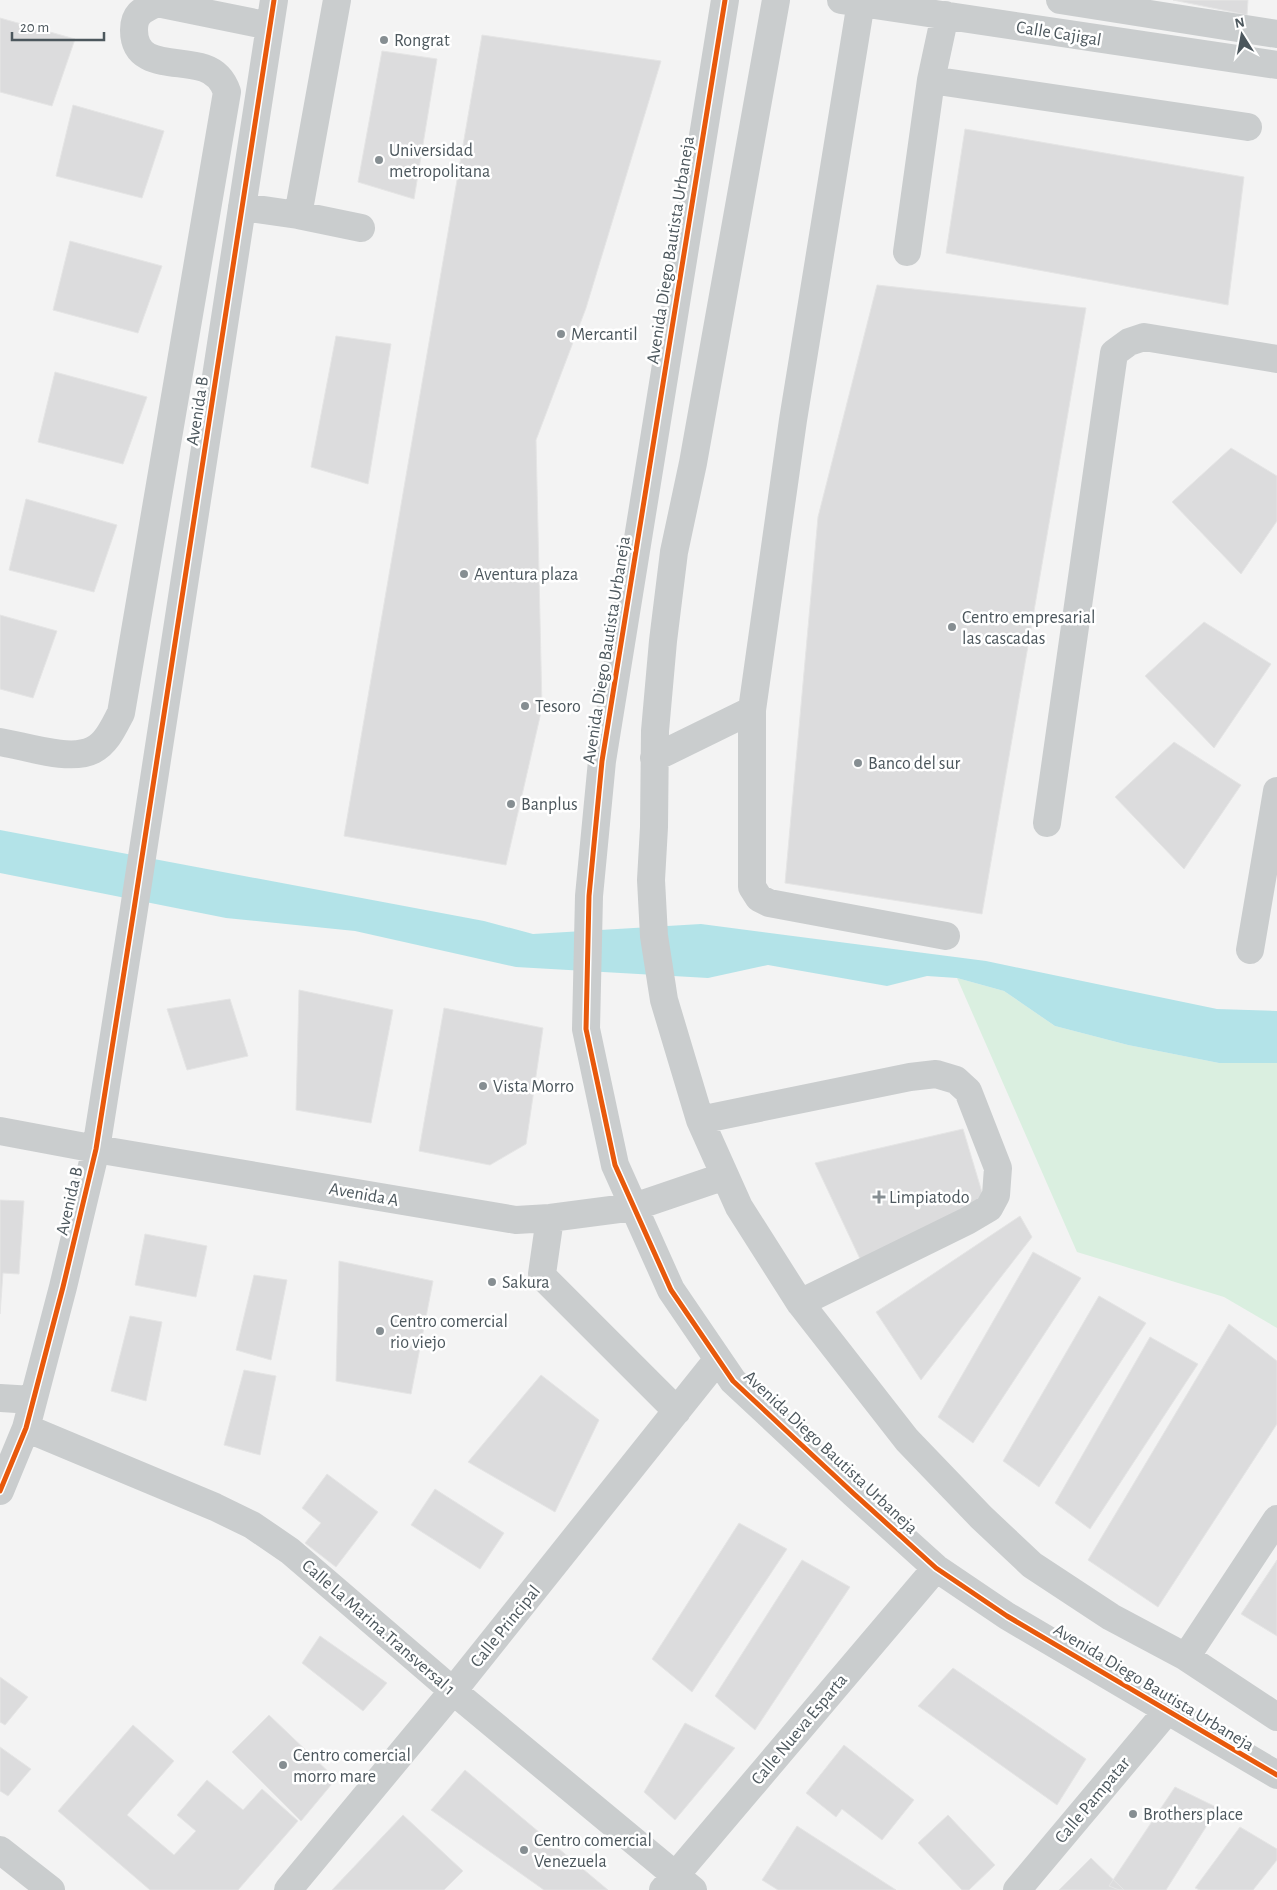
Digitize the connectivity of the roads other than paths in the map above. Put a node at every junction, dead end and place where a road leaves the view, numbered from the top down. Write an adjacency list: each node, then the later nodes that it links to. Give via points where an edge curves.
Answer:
1 (337, 0): 13 (street)
2 (725, 0): 28 (street, Avenida Diego Bautista Urbaneja, via 602,761 589,896 586,1029 615,1165)
3 (776, 0): 19 (street, via 674,552)
4 (1060, 0): 8 (street, Calle Cajigal)
5 (851, 1): 7 (street, Calle Cajigal); 17 (street)
6 (272, 13): 12 (street, Avenida B); 18 (street, via 157,3 140,12 134,24 134,40 140,52 154,59 204,68 222,79 227,92 121,713 109,735 93,750 70,755)
7 (945, 16): 9 (street, Calle Cajigal); 10 (street)
8 (1277, 34)
9 (1277, 66)
10 (931, 80): 11 (street); 15 (street)
11 (1248, 128)
12 (242, 207): 13 (street); 26 (street, Avenida B)
13 (298, 215): 14 (street)
14 (361, 228)
15 (907, 252)
16 (1277, 359): 21 (street, via 1144,337 1129,342 1114,353)
17 (752, 710): 19 (street); 22 (street, via 752,887 759,898)
18 (0, 742)
19 (654, 758): 24 (street, via 651,880 654,936 664,1000)
20 (1277, 791): 23 (street)
21 (1047, 823)
22 (946, 936)
23 (1250, 950)
24 (700, 1120): 27 (street); 30 (street, via 936,1074 956,1080 968,1092 998,1168 996,1195 989,1208)
25 (0, 1131): 26 (street, Avenida A)
26 (96, 1149): 29 (street, Avenida A, via 516,1220); 33 (street, Avenida B)
27 (725, 1176): 28 (street, Avenida A); 30 (street, via 739,1207)
28 (634, 1207): 29 (street, Avenida A); 31 (street, Avenida Diego Bautista Urbaneja, via 671,1290)
29 (550, 1218): 34 (street, via 544,1278)
30 (800, 1303): 39 (street, via 907,1440 980,1517 1032,1565 1111,1617)
31 (718, 1359): 34 (street, Calle Principal); 38 (street, Avenida Diego Bautista Urbaneja, via 733,1381)
32 (0, 1398): 33 (street)
33 (33, 1400): 35 (street, Avenida B)
34 (677, 1411): 40 (street, Calle Principal)
35 (26, 1428): 36 (street, Avenida B); 40 (street, Calle La Marina.Transversal 1, via 215,1507 252,1526 290,1551)
36 (0, 1491)
37 (1277, 1519): 39 (street)
38 (936, 1568): 41 (street, Avenida Diego Bautista Urbaneja, via 1007,1616); 45 (street, Calle Nueva Esparta)
39 (1186, 1657): 42 (street)
40 (453, 1691): 45 (street, Calle La Marina.Transversal 1); 47 (street, Calle Principal)
41 (1168, 1710): 43 (street, Avenida Diego Bautista Urbaneja); 48 (street, Calle Pampatar)
42 (1277, 1717)
43 (1277, 1776)
44 (0, 1850): 46 (street)
45 (677, 1885)
46 (51, 1890)
47 (288, 1890)
48 (1016, 1890)

